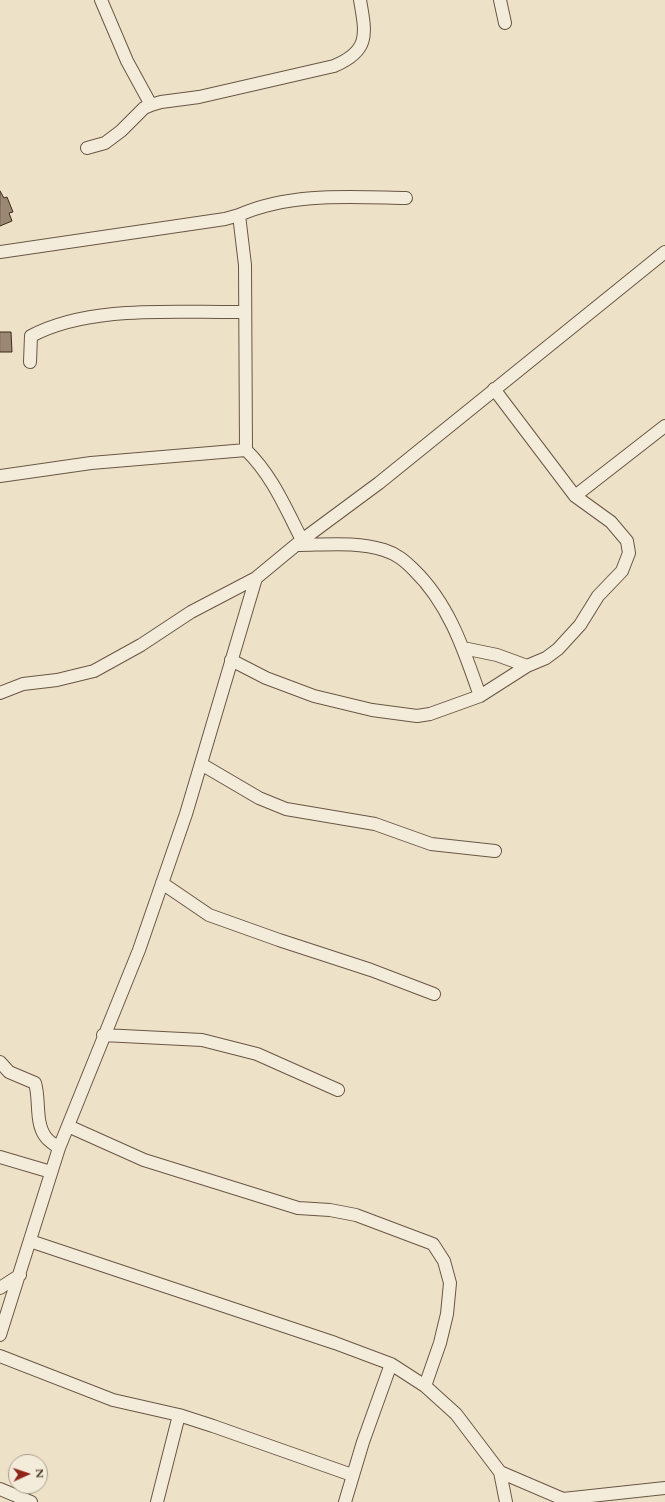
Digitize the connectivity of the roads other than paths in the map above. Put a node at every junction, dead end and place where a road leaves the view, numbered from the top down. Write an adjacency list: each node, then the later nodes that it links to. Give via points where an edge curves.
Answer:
1 (101, 0): 5 (street, via 126,61)
2 (360, 0): 5 (street, via 365,34 363,44 348,60 334,66 200,97)
3 (500, 0): 4 (street)
4 (505, 24)
5 (151, 105): 6 (street, via 144,108 105,143)
6 (87, 148)
7 (406, 198): 8 (street, via 303,199 268,204)
8 (239, 215): 9 (street); 11 (street, via 244,259)
9 (0, 252)
10 (665, 252): 13 (street)
11 (244, 312): 12 (street, via 147,312 110,315 48,327 31,336); 15 (street)
12 (30, 362)
13 (494, 389): 17 (street); 18 (street, via 379,483)
14 (665, 426): 17 (street)
15 (246, 450): 16 (street, via 91,463); 18 (street, via 271,480)
16 (0, 476)
17 (575, 496): 22 (street, via 611,522 628,541 628,553 622,571 598,596 569,638 546,658)
18 (299, 542): 19 (street); 20 (street, via 369,546 400,557 439,599)
19 (256, 578): 21 (street); 24 (street, via 191,612 141,645 94,671 57,680)
20 (463, 648): 22 (street, via 497,655); 26 (street)
21 (231, 660): 26 (street, via 266,678 314,696 372,710 417,716 430,714); 27 (street)
22 (527, 666): 26 (street)
23 (0, 683): 24 (street)
24 (23, 684): 25 (street)
25 (0, 693)
26 (480, 696)
27 (201, 764): 28 (street, via 259,798 286,808 375,824 431,844); 29 (street)
28 (495, 851)
29 (162, 883): 30 (street, via 209,915); 31 (street, via 139,950)
30 (434, 994)
31 (103, 1035): 33 (street, via 202,1040 257,1054); 34 (street)
32 (0, 1062): 35 (street, via 9,1072 35,1083 44,1136)
33 (338, 1090)
34 (68, 1126): 35 (street); 44 (street, via 144,1160 298,1208 356,1215 433,1244 444,1261 450,1283 447,1314 440,1343)
35 (59, 1148): 37 (street)
36 (0, 1157): 37 (street)
37 (51, 1172): 38 (street)
38 (30, 1241): 39 (street); 43 (street)
39 (20, 1275): 40 (street); 41 (street)
40 (0, 1288)
41 (0, 1335)
42 (0, 1356): 45 (street, via 113,1400)
43 (391, 1364): 44 (street); 47 (street)
44 (425, 1386): 46 (street, via 456,1414)
45 (179, 1415): 47 (street); 52 (street)
46 (500, 1472): 50 (street); 54 (street)
47 (352, 1475): 53 (street)
48 (665, 1488): 50 (street)
49 (0, 1489): 51 (street)
50 (561, 1500)
51 (31, 1502)
52 (158, 1502)
53 (345, 1502)
54 (506, 1502)

